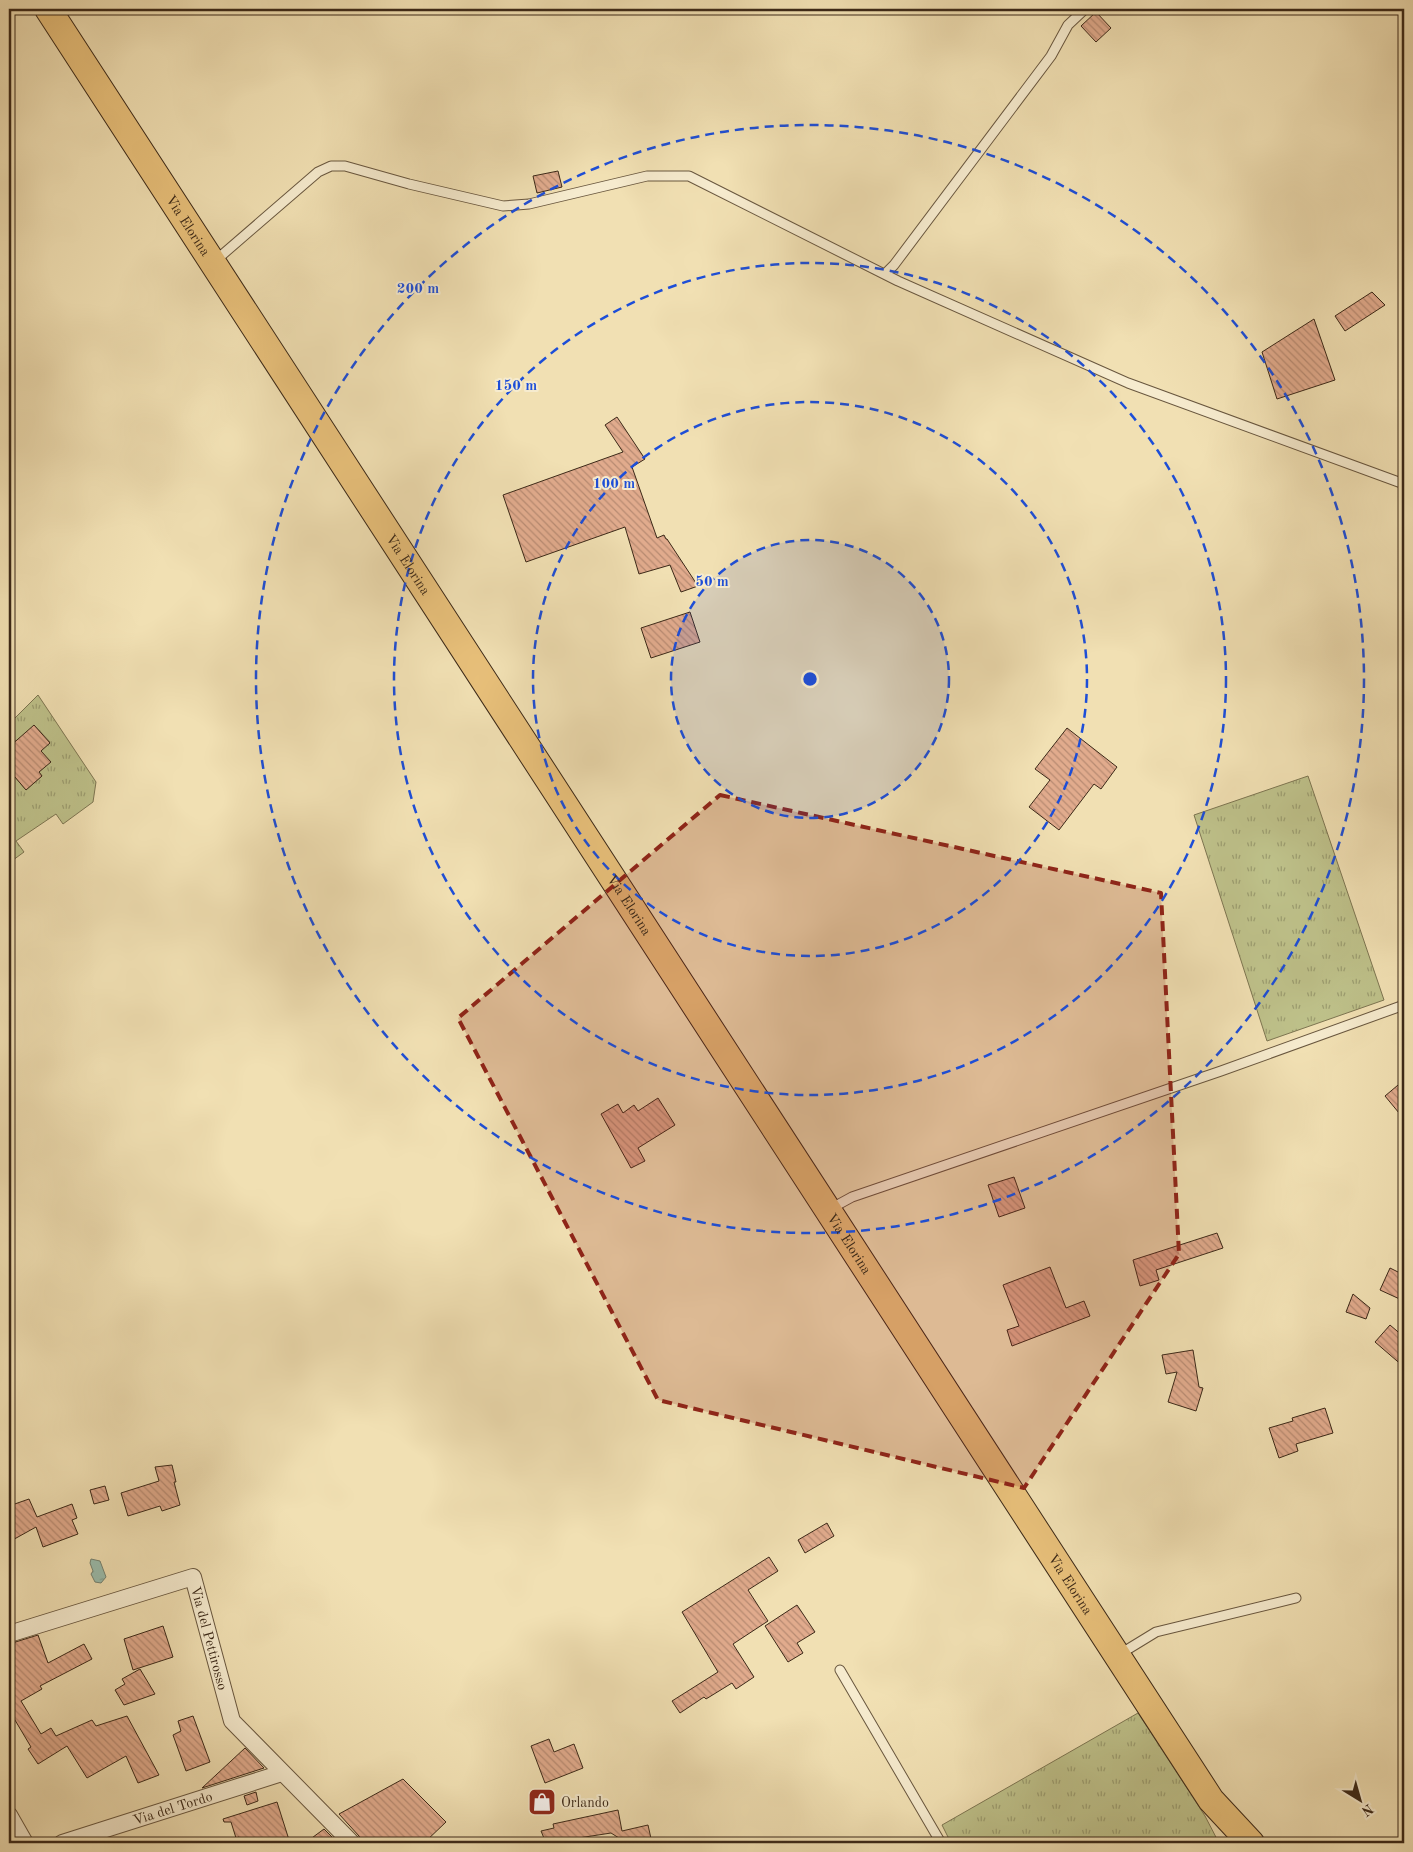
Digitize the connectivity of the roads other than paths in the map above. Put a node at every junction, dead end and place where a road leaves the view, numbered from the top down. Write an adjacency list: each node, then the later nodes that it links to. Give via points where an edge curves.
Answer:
1 (48, 9): 3 (main road, Via Elorina)
2 (1085, 9): 4 (lane, via 1068,25 1051,56)
3 (213, 262): 4 (lane, via 318,172 331,166 345,166 502,206 528,204 647,176 689,176); 7 (main road, Via Elorina)
4 (885, 274): 5 (lane, via 1150,392)
5 (1404, 484)
6 (1404, 1005): 7 (lane, via 852,1197)
7 (828, 1210): 10 (main road, Via Elorina)
8 (1296, 1598): 10 (lane, via 1156,1632)
9 (9, 1634): 12 (street, Via del Pettirosso, via 193,1577 232,1721)
10 (1117, 1656): 13 (main road, Via Elorina)
11 (840, 1670): 18 (lane)
12 (282, 1773): 16 (street, Via del Tordo); 17 (street, Via del Pettirosso)
13 (1211, 1800): 19 (main road); 20 (main road)
14 (9, 1815): 15 (street)
15 (25, 1843)
16 (62, 1843)
17 (352, 1843)
18 (941, 1843)
19 (1226, 1843)
20 (1251, 1843)

